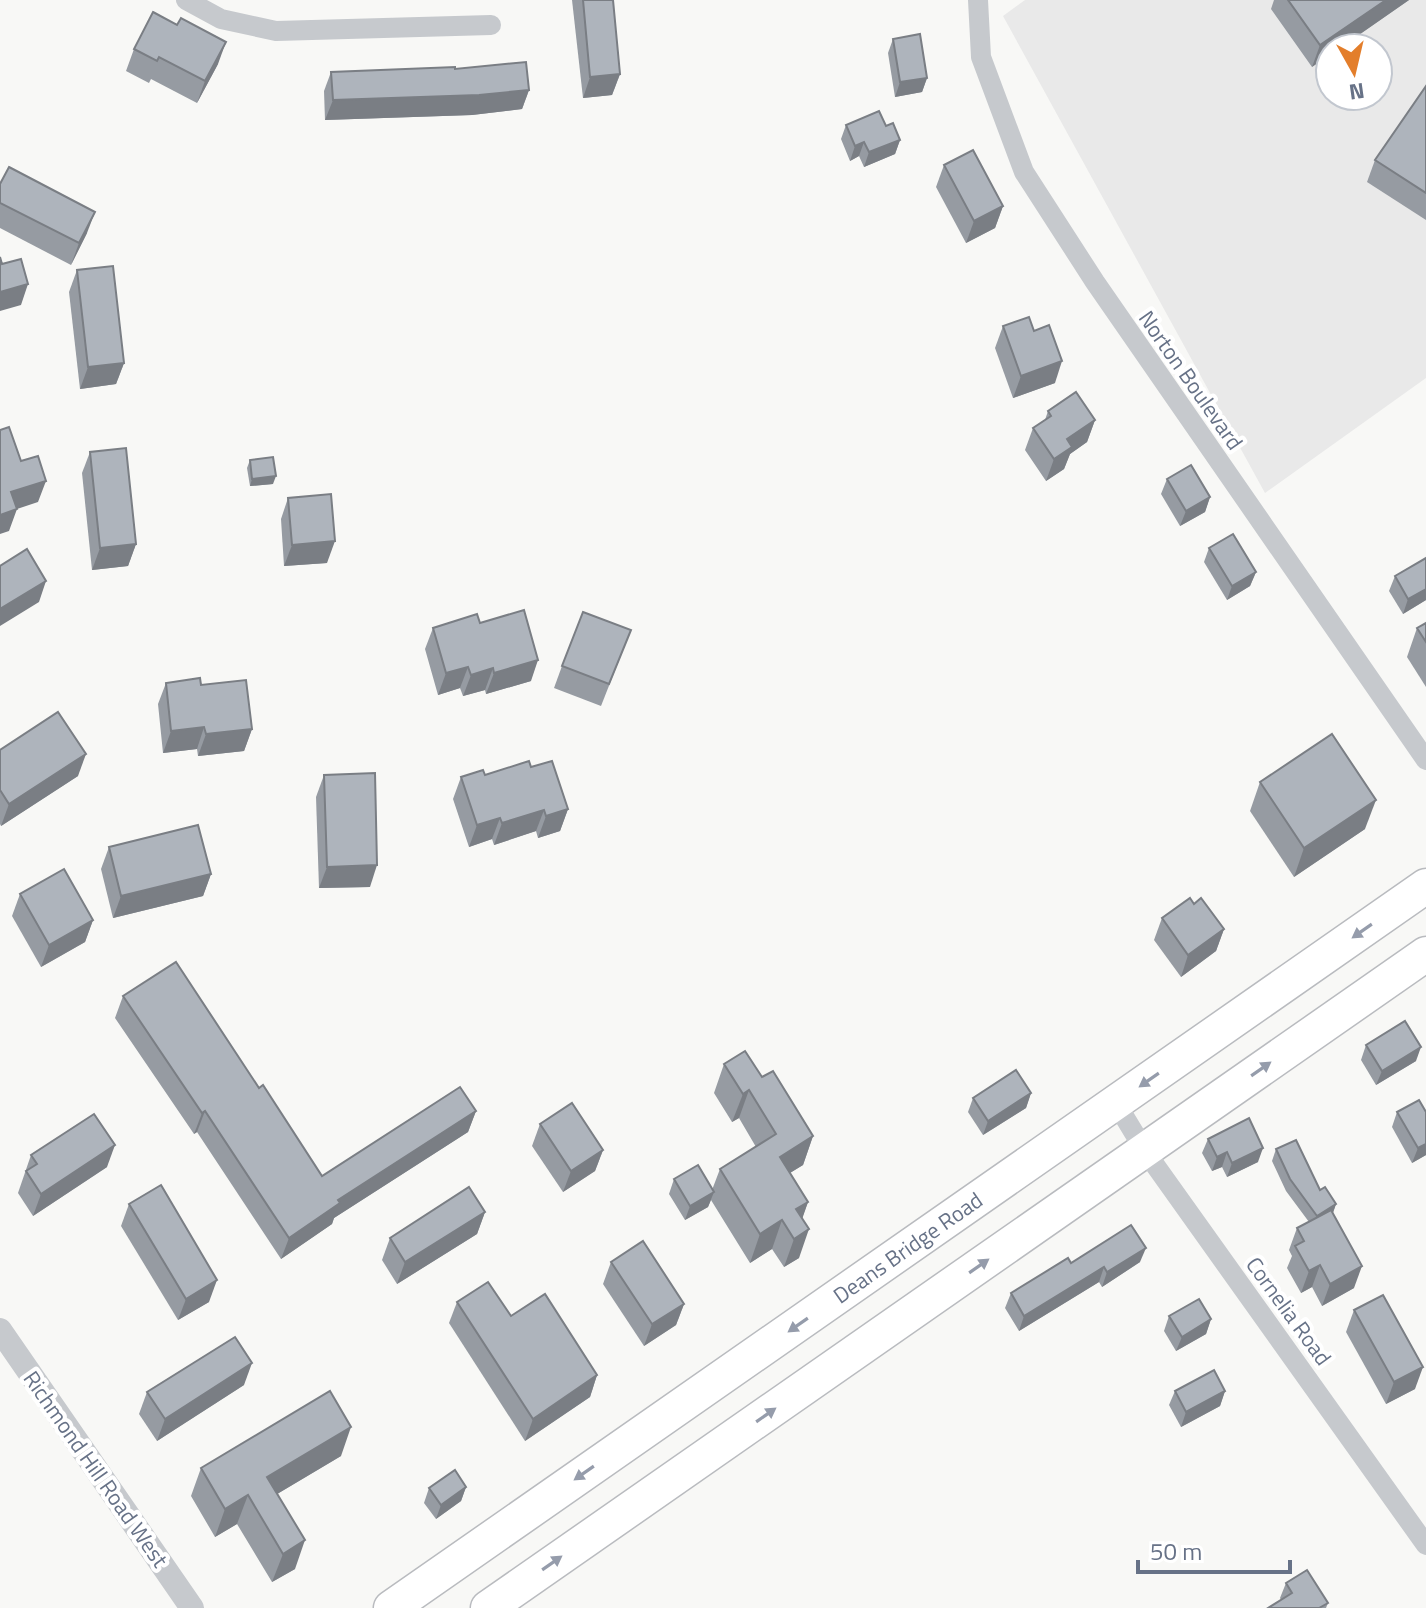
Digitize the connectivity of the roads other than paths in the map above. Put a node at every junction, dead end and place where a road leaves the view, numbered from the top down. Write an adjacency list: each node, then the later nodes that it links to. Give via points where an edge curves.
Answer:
1 (186, 0): 3 (street, via 221,19 276,31)
2 (979, 0): 4 (street, Norton Boulevard, via 981,57 1024,172)
3 (491, 25)
4 (1426, 760)
5 (1426, 886): 7 (highway, Deans Bridge Road, one-way to 7)
6 (1426, 954): 8 (highway, one-way to 6)
7 (1116, 1103): 8 (street, Cornelia Road); 12 (highway, Deans Bridge Road, one-way to 12)
8 (1145, 1151): 10 (street, Cornelia Road); 13 (highway, one-way to 8)
9 (0, 1330): 11 (street, Richmond Hill Road West)
10 (1426, 1545)
11 (192, 1608)
12 (391, 1608)
13 (488, 1608)

